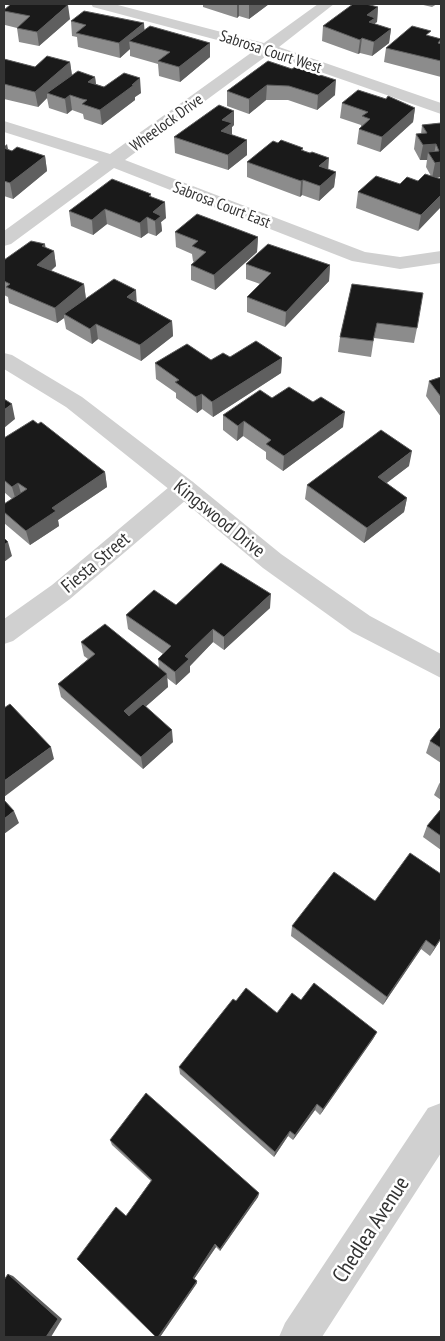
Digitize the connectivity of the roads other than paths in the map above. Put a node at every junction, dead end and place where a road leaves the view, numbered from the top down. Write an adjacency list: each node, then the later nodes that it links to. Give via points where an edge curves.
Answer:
1 (98, 4): 3 (street, Sabrosa Court West)
2 (327, 4): 3 (street, Wheelock Drive)
3 (266, 48): 4 (street, Sabrosa Court West); 6 (street, Wheelock Drive)
4 (441, 109)
5 (4, 126): 6 (street, Sabrosa Court East)
6 (113, 161): 7 (street, Wheelock Drive); 8 (street, Sabrosa Court East, via 359,257 384,263 412,264)
7 (4, 240)
8 (441, 257)
9 (4, 360): 10 (street, Kingswood Drive, via 74,402)
10 (184, 488): 11 (street, Fiesta Street, via 61,592); 12 (street, Kingswood Drive, via 272,561 362,624)
11 (4, 633)
12 (441, 667)
13 (441, 1120): 14 (street, Chedlea Avenue)
14 (299, 1337)

